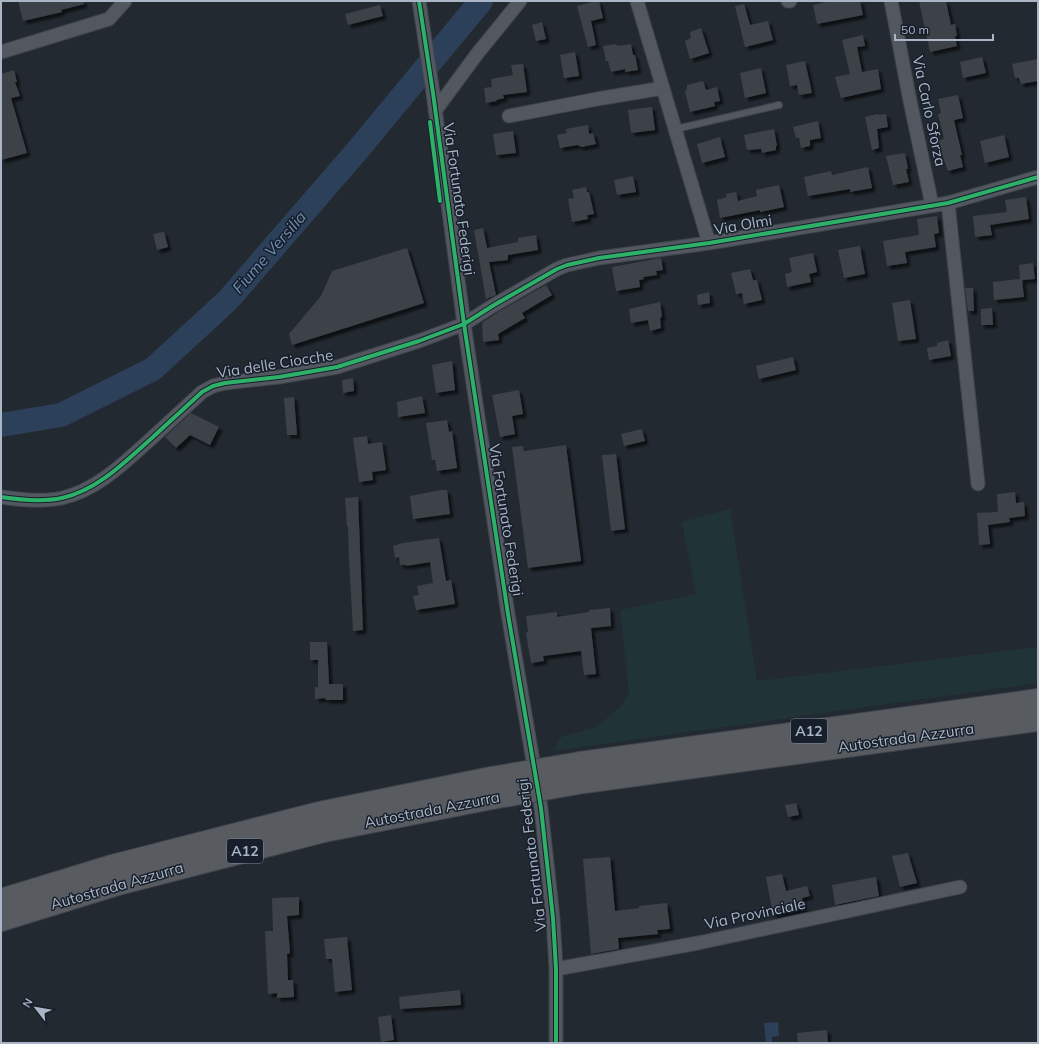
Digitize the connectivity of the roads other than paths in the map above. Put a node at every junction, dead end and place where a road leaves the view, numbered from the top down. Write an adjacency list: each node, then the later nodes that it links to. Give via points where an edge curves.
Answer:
1 (125, 1): 6 (street, via 109,18)
2 (520, 1): 9 (street)
3 (637, 1): 7 (street)
4 (891, 1): 14 (street, Via Carlo Sforza)
5 (419, 3): 9 (street, Via Fortunato Federigi)
6 (1, 52)
7 (663, 88): 10 (street); 11 (street)
8 (779, 105): 11 (lane)
9 (435, 111): 16 (street, Via Fortunato Federigi)
10 (509, 116)
11 (676, 129): 15 (street)
12 (1038, 177): 13 (street, Via Olmi)
13 (948, 203): 14 (street, Via Olmi); 17 (street)
14 (932, 205): 15 (street, Via Olmi)
15 (709, 243): 16 (street, Via Olmi, via 599,258 568,265)
16 (464, 324): 18 (street, Via delle Ciocche, via 337,368 213,386 202,392 127,461 85,490 62,498 42,500); 26 (street, Via Fortunato Federigi, via 508,614 541,808)
17 (978, 484)
18 (1, 498)
19 (1038, 700): 21 (highway, Autostrada Azzurra / A12)
20 (1038, 720): 21 (highway, Autostrada Azzurra / A12)
21 (582, 772): 22 (highway, Autostrada Azzurra / A12, bridge)
22 (492, 788): 24 (highway, Autostrada Azzurra / A12, via 320,813 112,866); 25 (highway, Autostrada Azzurra / A12, via 118,884)
23 (960, 887): 26 (street, Via Provinciale, via 698,943)
24 (1, 900)
25 (1, 920)
26 (556, 969): 27 (street, Via Fortunato Federigi)
27 (556, 1043)

